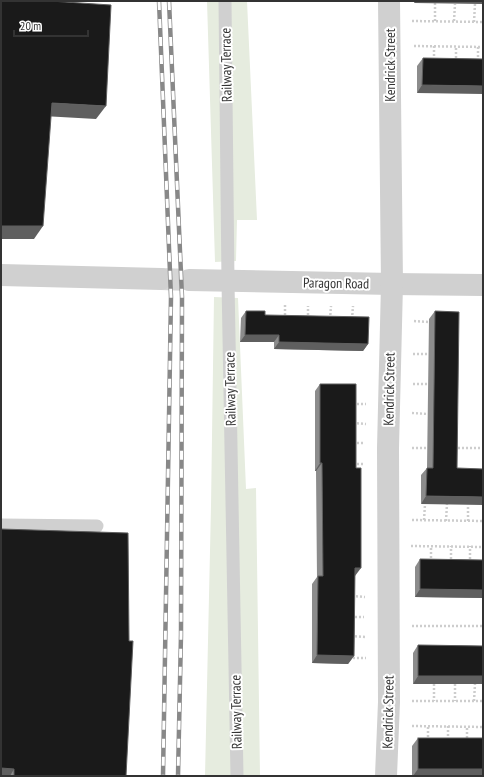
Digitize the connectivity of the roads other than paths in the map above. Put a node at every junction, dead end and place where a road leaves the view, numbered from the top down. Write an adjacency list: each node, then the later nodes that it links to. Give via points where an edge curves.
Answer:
1 (226, 1): 6 (lane, Railway Terrace)
2 (389, 11): 7 (street, Kendrick Street)
3 (1, 275): 4 (street)
4 (161, 279)
5 (189, 280): 6 (street, Paragon Road)
6 (228, 282): 7 (street, Paragon Road); 11 (lane, Railway Terrace)
7 (392, 284): 8 (street, Paragon Road); 12 (street, Kendrick Street, via 388,448 389,726)
8 (483, 285)
9 (1, 525): 10 (lane)
10 (97, 526)
11 (237, 776)
12 (386, 776)

